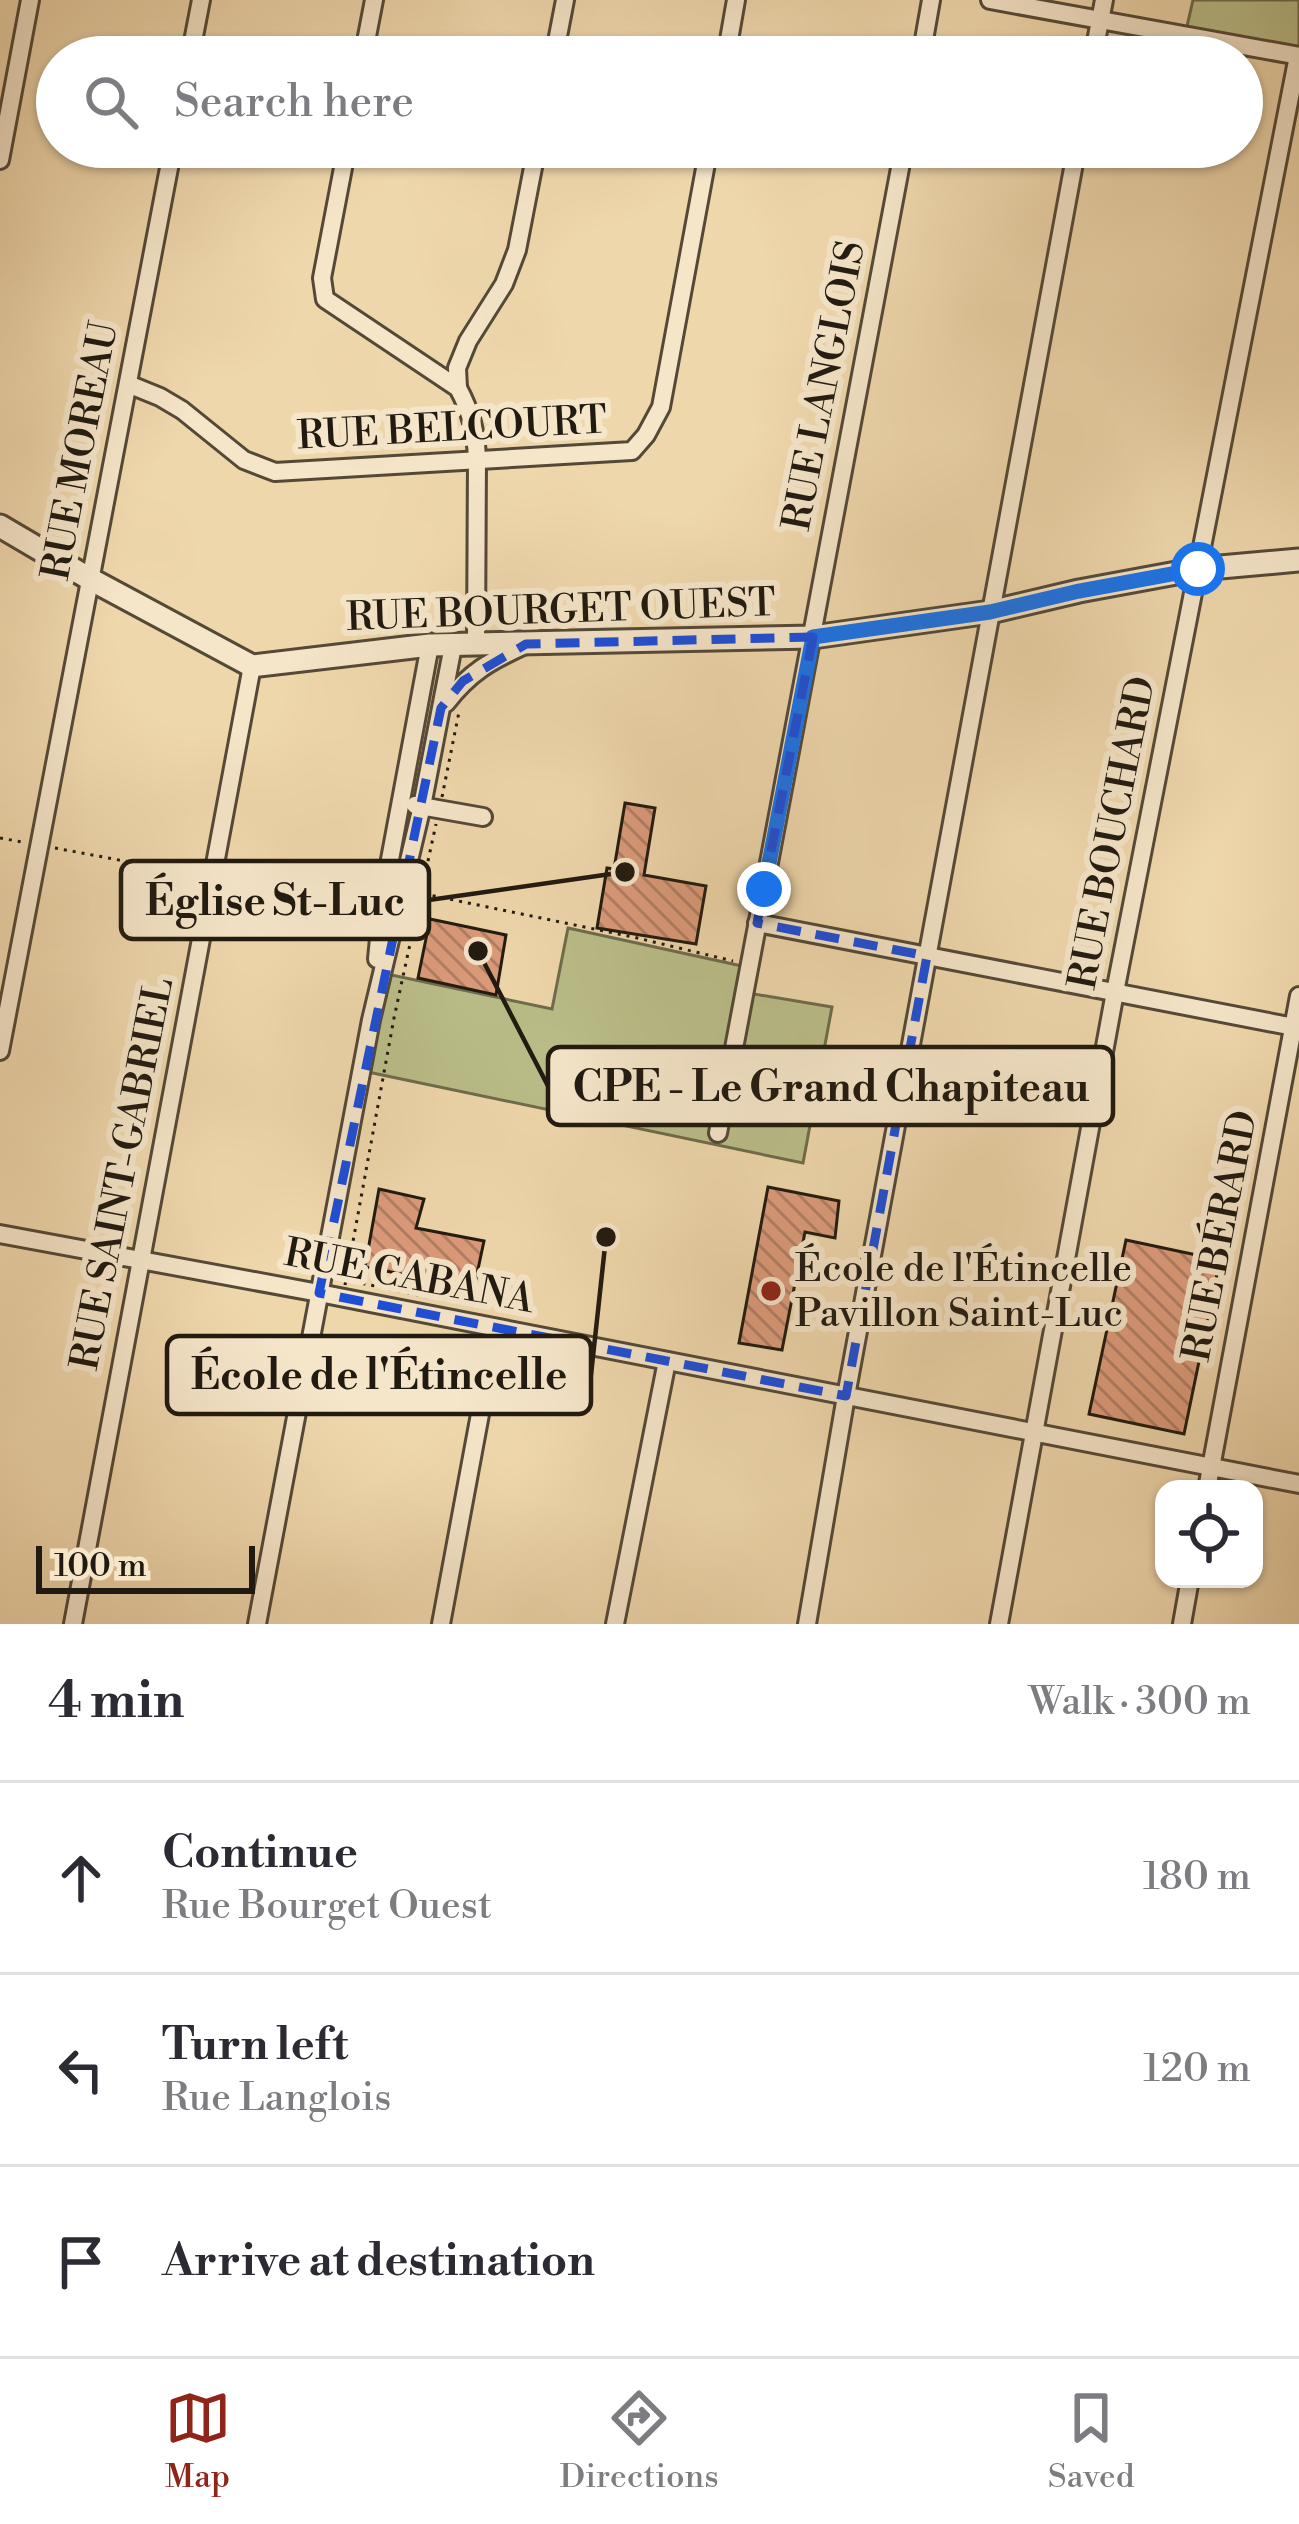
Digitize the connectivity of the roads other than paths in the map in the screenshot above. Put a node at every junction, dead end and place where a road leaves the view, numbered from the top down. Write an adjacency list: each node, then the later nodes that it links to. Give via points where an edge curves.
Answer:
1 (201, 0): 10 (street)
2 (374, 0): 11 (street)
3 (565, 0): 12 (street)
4 (736, 0): 13 (street)
5 (931, 0): 14 (street)
6 (990, 0): 9 (street)
7 (1104, 0): 9 (street)
8 (26, 1): 18 (street)
9 (1100, 20): 15 (street); 16 (street)
10 (194, 36)
11 (367, 36)
12 (558, 36)
13 (730, 36)
14 (924, 36)
15 (1097, 36)
16 (1188, 36)
17 (0, 43): 18 (street)
18 (21, 47): 21 (street)
19 (1263, 49): 20 (street)
20 (1299, 56): 33 (street, RUE BOUCHARD)
21 (0, 160)
22 (169, 168): 28 (street, RUE MOREAU)
23 (342, 168): 29 (street, via 322,278 326,299)
24 (533, 168): 29 (street, via 517,250 462,354)
25 (705, 168): 30 (street, RUE BELCOURT, via 661,407 646,435 632,451)
26 (900, 168): 36 (street, RUE LANGLOIS)
27 (1073, 168): 35 (street)
28 (128, 384): 30 (street, RUE BELCOURT, via 275,472); 34 (street, RUE MOREAU)
29 (458, 388): 30 (street, via 476,429)
30 (477, 459): 38 (street)
31 (0, 526): 34 (street)
32 (1299, 560): 33 (street, RUE BOURGET OUEST)
33 (1198, 569): 35 (street, RUE BOURGET OUEST); 46 (street, RUE BOUCHARD)
34 (90, 579): 39 (street); 50 (street, RUE MOREAU)
35 (990, 612): 36 (street, RUE BOURGET OUEST); 45 (street)
36 (813, 637): 37 (street, RUE BOURGET OUEST); 44 (street, RUE LANGLOIS)
37 (526, 644): 38 (street, RUE BOURGET OUEST); 40 (street, via 486,663)
38 (453, 645): 39 (street, RUE BOURGET OUEST); 40 (street); 41 (street)
39 (252, 666): 53 (street, RUE SAINT-GABRIEL)
40 (441, 708): 42 (street)
41 (402, 802): 42 (street); 48 (street)
42 (431, 808): 43 (street); 48 (street)
43 (483, 817)
44 (758, 923): 45 (street); 51 (street, RUE LANGLOIS)
45 (927, 956): 46 (street); 57 (street)
46 (1115, 992): 49 (street); 58 (street, RUE BOUCHARD)
47 (1299, 996): 49 (street, RUE BÉRARD)
48 (370, 1020): 54 (street)
49 (1296, 1027): 59 (street, RUE BÉRARD)
50 (0, 1051)
51 (718, 1133)
52 (0, 1234): 53 (street, RUE CABANA)
53 (141, 1260): 54 (street, RUE CABANA); 63 (street, RUE SAINT-GABRIEL)
54 (319, 1293): 55 (street, RUE CABANA); 64 (street)
55 (496, 1328): 56 (street, RUE CABANA); 65 (street)
56 (668, 1361): 57 (street, RUE CABANA); 66 (street)
57 (846, 1396): 58 (street, RUE CABANA); 67 (street)
58 (1036, 1432): 59 (street, RUE CABANA); 68 (street, RUE BOUCHARD)
59 (1211, 1467): 60 (street, RUE BÉRARD); 61 (street, RUE CABANA)
60 (1209, 1480)
61 (1299, 1484)
62 (1188, 1588): 69 (street)
63 (73, 1624)
64 (257, 1624)
65 (440, 1624)
66 (615, 1624)
67 (806, 1624)
68 (999, 1624)
69 (1182, 1624)

